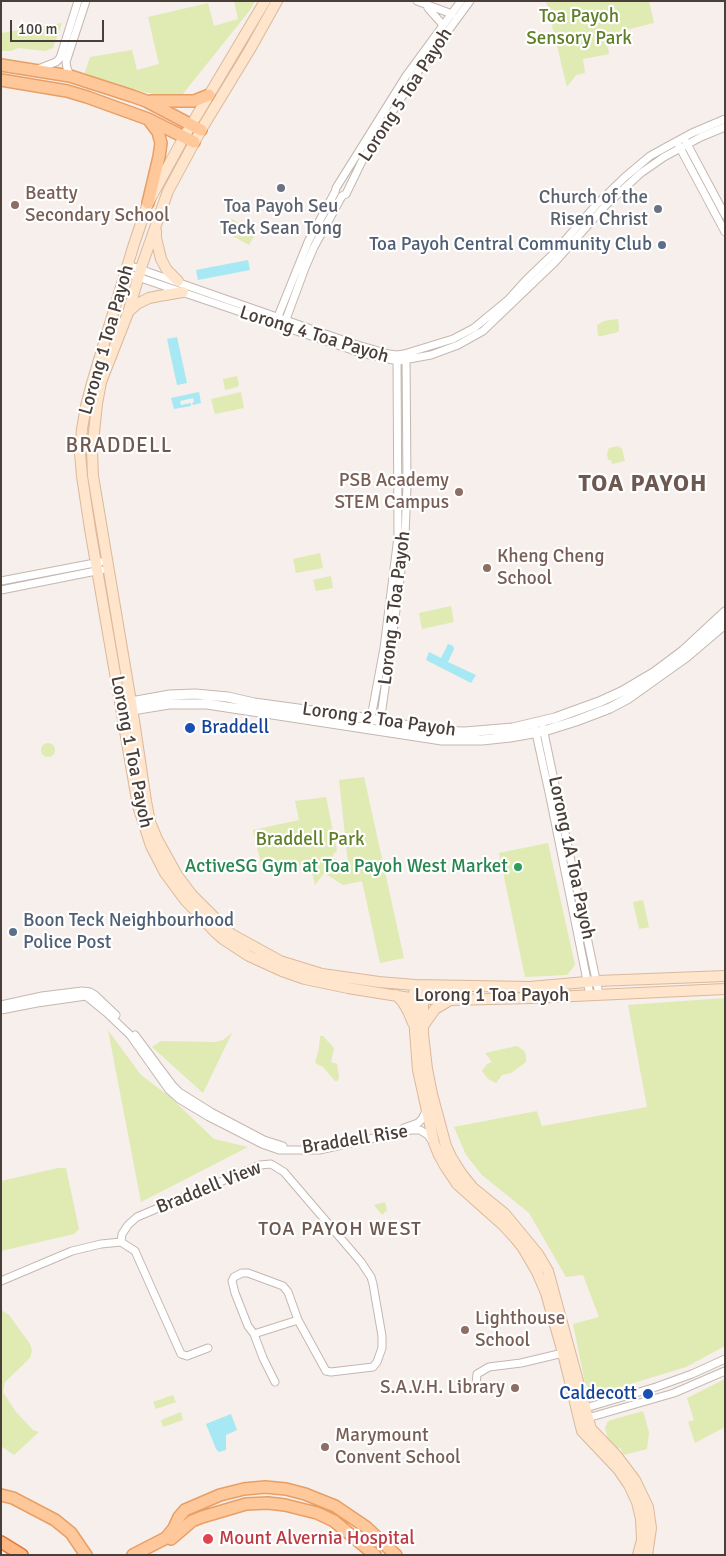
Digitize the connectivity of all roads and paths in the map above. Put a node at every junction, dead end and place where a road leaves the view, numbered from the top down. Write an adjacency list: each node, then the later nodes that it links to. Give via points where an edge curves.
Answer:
1 (78, 1): 12 (street, via 60,58)
2 (86, 1): 13 (street, via 66,62)
3 (277, 1): 19 (main road, via 249,51)
4 (416, 1): 8 (street)
5 (461, 1): 9 (street, Lorong 5 Toa Payoh)
6 (470, 1): 25 (street, Lorong 5 Toa Payoh, via 417,73)
7 (265, 2): 15 (main road)
8 (424, 5): 9 (street); 10 (street)
9 (452, 14): 10 (street, Lorong 5 Toa Payoh)
10 (444, 25): 24 (street, Lorong 5 Toa Payoh, via 406,76)
11 (1, 65): 12 (main road)
12 (35, 70): 13 (main road)
13 (70, 76): 16 (main road)
14 (1, 80): 17 (main road, via 87,96)
15 (209, 96): 16 (main road, via 194,101); 19 (main road)
16 (146, 101): 19 (main road)
17 (148, 119): 22 (main road); 26 (main road, via 158,132 161,143)
18 (725, 119): 21 (street, Lorong 4 Toa Payoh)
19 (196, 127): 22 (main road)
20 (725, 127): 23 (street, Lorong 4 Toa Payoh)
21 (680, 139): 23 (street); 38 (street, Lorong 4 Toa Payoh, via 650,156 625,177 508,300 474,328)
22 (189, 140): 26 (main road, Lorong 1 Toa Payoh); 28 (main road, Lorong 1 Toa Payoh)
23 (684, 147): 27 (street); 29 (street); 38 (street, Lorong 4 Toa Payoh, via 656,163 622,190 555,262 483,331 449,349 431,355)
24 (337, 189): 25 (street, via 343,186); 36 (street, Lorong 5 Toa Payoh, via 308,242)
25 (344, 193): 35 (street, Lorong 5 Toa Payoh, via 311,254)
26 (148, 203): 30 (main road, Lorong 1 Toa Payoh)
27 (725, 215)
28 (156, 225): 31 (main road, Lorong 1 Toa Payoh); 32 (main road, via 161,259)
29 (725, 232)
30 (127, 269): 31 (street, Lorong 4 Toa Payoh); 43 (main road, Lorong 1 Toa Payoh, via 92,383 82,429 82,476)
31 (140, 273): 32 (street, Lorong 4 Toa Payoh); 33 (street, Lorong 4 Toa Payoh); 34 (main road, Lorong 1 Toa Payoh)
32 (178, 281): 36 (street, Lorong 4 Toa Payoh)
33 (183, 292): 34 (main road, via 149,298); 36 (street, Lorong 4 Toa Payoh)
34 (128, 313): 42 (main road, Lorong 1 Toa Payoh, via 101,382 93,442 93,476)
35 (286, 319): 36 (street, Lorong 4 Toa Payoh); 37 (street, Lorong 5 Toa Payoh); 39 (street, Lorong 4 Toa Payoh)
36 (277, 320): 37 (street, Lorong 4 Toa Payoh)
37 (283, 327): 39 (street, Lorong 4 Toa Payoh, via 347,350)
38 (406, 357): 39 (street, Lorong 4 Toa Payoh); 41 (street, Lorong 3 Toa Payoh)
39 (397, 358): 40 (street, Lorong 3 Toa Payoh)
40 (398, 484): 41 (street); 49 (street, Lorong 3 Toa Payoh, via 398,537)
41 (408, 485): 49 (street, Lorong 3 Toa Payoh, via 400,581)
42 (108, 564): 43 (street); 48 (main road, Lorong 1 Toa Payoh)
43 (97, 567): 44 (street); 45 (street); 48 (main road, Lorong 1 Toa Payoh)
44 (1, 581)
45 (1, 590)
46 (725, 612): 50 (street, Lorong 2 Toa Payoh, via 683,651 638,683)
47 (725, 624): 50 (street, Lorong 2 Toa Payoh, via 681,661 610,708 581,720)
48 (126, 707): 49 (street, Lorong 2 Toa Payoh, via 170,695 195,694 228,697); 51 (main road, Lorong 1 Toa Payoh, via 143,825 165,872)
49 (375, 725): 50 (street, Lorong 2 Toa Payoh, via 455,732)
50 (539, 727): 53 (street, Lorong 1A Toa Payoh)
51 (188, 897): 54 (main road, Lorong 1 Toa Payoh, via 231,934 280,961 338,977); 56 (main road, Lorong 1 Toa Payoh, via 200,917 223,939 282,972 328,984)
52 (725, 976): 53 (main road, Lorong 1 Toa Payoh)
53 (592, 982): 54 (main road, Lorong 1 Toa Payoh, via 530,987); 57 (street, Lorong 1A Toa Payoh)
54 (419, 985): 58 (main road)
55 (725, 989): 57 (main road, Lorong 1 Toa Payoh, via 644,996)
56 (396, 995): 58 (main road, Lorong 1 Toa Payoh); 62 (main road)
57 (594, 995): 59 (main road, Lorong 1 Toa Payoh)
58 (419, 998): 59 (main road, Lorong 1 Toa Payoh); 62 (main road)
59 (450, 1000): 62 (main road, via 435,1009)
60 (1, 1005): 65 (street, Braddell Rise, via 42,996 90,992 131,1030 179,1092 264,1140 283,1146)
61 (1, 1010): 65 (street, Braddell Rise, via 86,996 130,1035 179,1099 262,1144 278,1150)
62 (419, 1029): 63 (main road, via 418,1070); 74 (main road, via 446,1146 467,1181 505,1214 548,1271)
63 (427, 1109): 64 (main road); 65 (street, Braddell Rise, via 422,1120 410,1126)
64 (434, 1143): 65 (street, Braddell Rise, via 420,1130 411,1130 319,1150); 71 (main road, via 458,1184 515,1238 538,1272)
65 (309, 1148)
66 (120, 1242): 67 (street, via 72,1251); 68 (street, Braddell View, via 128,1225 137,1217 260,1165 271,1164 284,1172 362,1262 371,1277 382,1336 377,1362 372,1367 326,1370); 70 (street, via 134,1251 181,1354 187,1356)
67 (1, 1281)
68 (298, 1320): 69 (street); 69 (street, Braddell View, via 288,1292 282,1286 242,1273 232,1281)
69 (254, 1334): 75 (street)
70 (208, 1348)
71 (562, 1353): 74 (main road); 76 (street, via 489,1367 477,1374)
72 (725, 1358): 77 (street, via 692,1374)
73 (725, 1371): 77 (street, via 674,1393)
74 (571, 1372): 77 (main road)
75 (275, 1382)
76 (476, 1385)
77 (582, 1414): 88 (main road, via 582,1431 618,1469 637,1502 642,1540); 89 (main road, via 641,1490 651,1528)
78 (1, 1495): 83 (main road, via 55,1520 71,1533)
79 (1, 1502): 82 (main road, via 54,1527)
80 (1, 1542): 81 (highway)
81 (22, 1555)
82 (78, 1555)
83 (86, 1555)
84 (133, 1555): 87 (main road, via 166,1538 185,1510 220,1495 265,1487 305,1494 335,1506 366,1527)
85 (143, 1555): 86 (main road, via 168,1542 192,1521 246,1504 268,1503 301,1508 334,1521)
86 (375, 1555)
87 (396, 1555)
88 (638, 1555)
89 (647, 1555)

